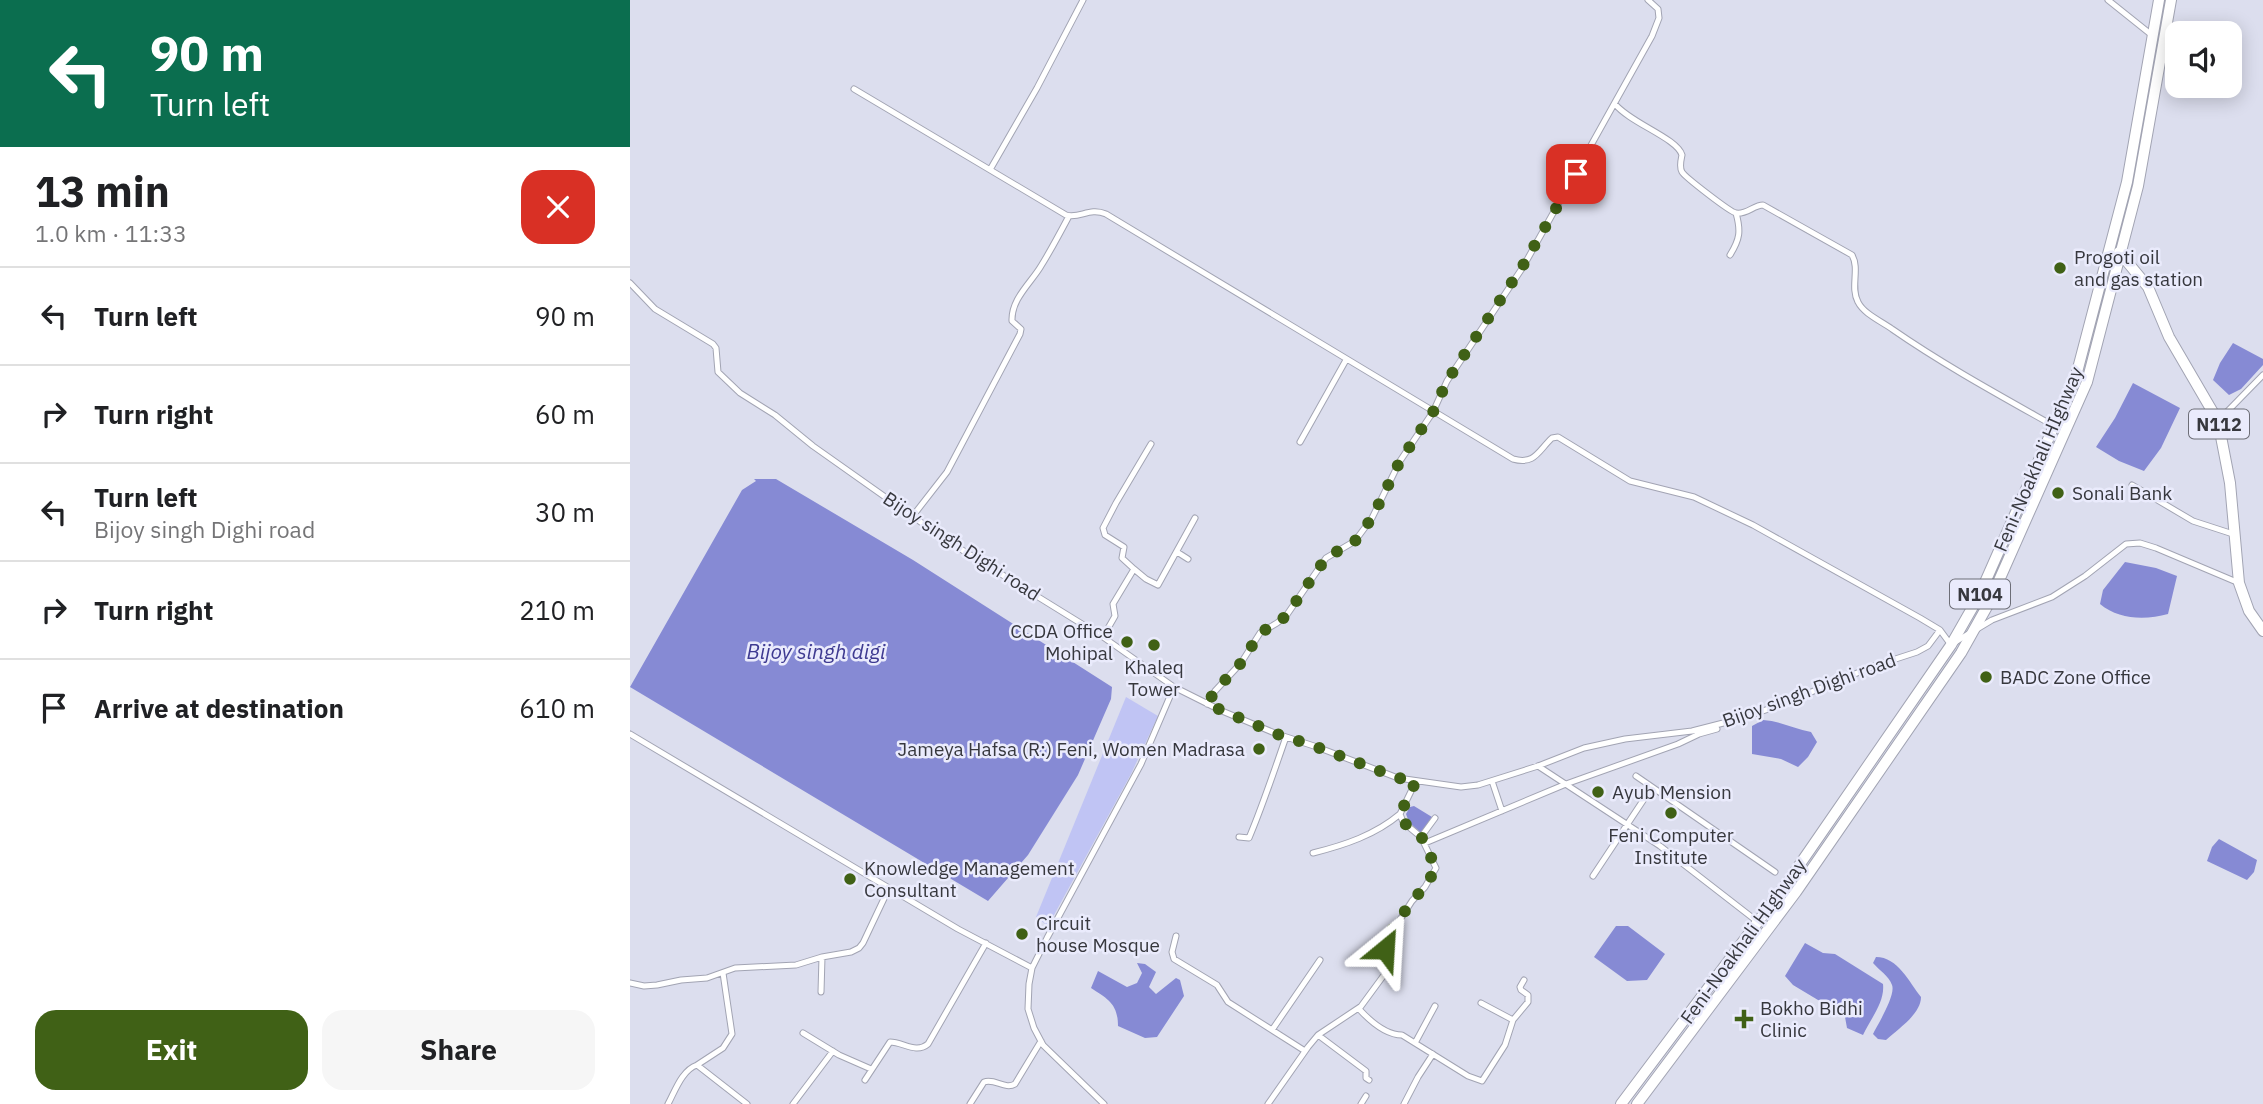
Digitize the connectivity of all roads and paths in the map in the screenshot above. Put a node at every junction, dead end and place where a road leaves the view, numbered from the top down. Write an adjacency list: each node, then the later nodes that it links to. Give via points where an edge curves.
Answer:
1 (1083, 0): 9 (street)
2 (1648, 0): 8 (street, via 1658,9 1659,18)
3 (2108, 0): 6 (street)
4 (2159, 0): 6 (highway, Feni-Noakhali HIghway / N104)
5 (2171, 0): 14 (highway, Feni-Noakhali HIghway / N104, via 2138,187)
6 (2153, 36): 12 (highway, Feni-Noakhali HIghway / N104)
7 (855, 89): 9 (street)
8 (1615, 104): 10 (street, via 1676,144 1684,174); 18 (street, via 1522,267 1447,381)
9 (990, 168): 11 (street)
10 (1736, 213): 13 (street, via 1741,232); 20 (street, via 1760,204 1846,251 1854,259 1854,287 1864,309 1925,351)
11 (1069, 216): 16 (street, via 1091,211 1106,214); 24 (street, via 1022,290 1012,315 1020,334 947,472)
12 (2112, 240): 14 (highway, N112); 20 (highway, Feni-Noakhali HIghway / N104, via 2076,376)
13 (1730, 255)
14 (2121, 255): 19 (highway, N112, via 2148,287 2169,337); 32 (highway, Feni-Noakhali HIghway / N104, via 2087,382)
15 (630, 283): 24 (street, Bijoy singh Dighi road, via 655,309 713,344 718,372 740,393)
16 (1346, 360): 18 (street); 21 (street)
17 (2263, 375): 19 (street)
18 (1433, 412): 31 (street, via 1523,462 1534,458 1552,438 1564,439 1630,481 1694,497 1753,524); 37 (street, via 1355,541 1326,558 1286,616 1260,633)
19 (2218, 421): 26 (highway, N112, via 2230,483)
20 (2054, 426): 35 (highway, Feni-Noakhali HIghway / N104, via 1979,596)
21 (1300, 442)
22 (1151, 444): 29 (street, via 1103,528 1105,535 1124,547 1122,558)
23 (2132, 485): 26 (street, via 2193,521)
24 (912, 517): 34 (street, Bijoy singh Dighi road)
25 (1195, 518): 27 (street)
26 (2233, 534): 30 (highway, N112)
27 (1177, 552): 28 (street); 29 (street, via 1158,585)
28 (1188, 559)
29 (1135, 569): 34 (street, via 1113,604 1115,616)
30 (2239, 583): 32 (street, via 2156,548 2126,544 2052,597); 33 (highway, N112, via 2249,611)
31 (1940, 630): 35 (street); 41 (street, Bijoy singh Dighi road, via 1917,652 1740,719 1584,748)
32 (1975, 631): 35 (street); 93 (highway, Feni-Noakhali HIghway / N104, via 1796,892)
33 (2263, 631)
34 (1103, 637): 36 (street, Bijoy singh Dighi road)
35 (1951, 645): 57 (highway, Feni-Noakhali HIghway / N104)
36 (1174, 687): 37 (street, Bijoy singh Dighi road); 62 (street, via 1141,764)
37 (1207, 704): 40 (street, Bijoy singh Dighi road)
38 (1717, 729): 45 (street)
39 (630, 734): 56 (street)
40 (1286, 737): 43 (street, Bijoy singh Dighi road); 51 (street, via 1249,838)
41 (1538, 766): 44 (street, Bijoy singh Dighi road); 45 (street)
42 (1636, 776): 46 (street)
43 (1416, 781): 44 (street, Bijoy singh Dighi road, via 1461,788); 48 (street)
44 (1492, 781): 47 (street)
45 (1566, 784): 47 (street); 50 (street)
46 (1652, 787): 50 (street); 54 (street)
47 (1503, 811): 52 (street)
48 (1400, 814): 52 (street); 53 (street, via 1371,834)
49 (1436, 818): 52 (street)
50 (1626, 825): 55 (street); 57 (street)
51 (1239, 837)
52 (1423, 840): 69 (street, via 1436,868 1385,943 1393,957)
53 (1313, 853)
54 (1775, 872)
55 (1592, 876)
56 (889, 888): 59 (street); 60 (street, via 859,948)
57 (1758, 922): 92 (highway, Feni-Noakhali HIghway / N104)
58 (1176, 936): 71 (street, via 1174,959 1217,985 1228,1002)
59 (986, 943): 62 (street); 80 (street, via 928,1044 914,1048 890,1042)
60 (822, 957): 63 (street, via 796,965 736,968); 66 (street)
61 (1320, 960): 71 (street)
62 (1032, 968): 74 (street, via 1028,1009)
63 (723, 973): 65 (street, via 657,985); 79 (street, via 732,1034 723,1048)
64 (1524, 980): 70 (street, via 1520,986 1528,1002)
65 (630, 983)
66 (821, 992)
67 (1481, 1003): 70 (street)
68 (1435, 1006): 75 (street)
69 (1360, 1007): 73 (street); 75 (street, via 1390,1034)
70 (1513, 1020): 78 (street, via 1506,1045 1482,1081)
71 (1272, 1030): 77 (street)
72 (803, 1033): 76 (street)
73 (1318, 1035): 77 (street); 82 (street, via 1366,1071)
74 (1041, 1041): 87 (street, via 1015,1084 984,1082); 88 (street)
75 (1415, 1043): 78 (street)
76 (833, 1051): 80 (street); 86 (street)
77 (1305, 1051): 89 (street)
78 (1433, 1055): 91 (street)
79 (697, 1065): 84 (street, via 684,1075); 85 (street)
80 (871, 1069): 81 (street)
81 (865, 1080)
82 (1369, 1080)
83 (1366, 1096): 90 (street)
84 (668, 1104)
85 (747, 1104)
86 (793, 1104)
87 (970, 1104)
88 (1104, 1104)
89 (1268, 1104)
90 (1361, 1104)
91 (1404, 1104)
92 (1621, 1104)
93 (1637, 1104)

